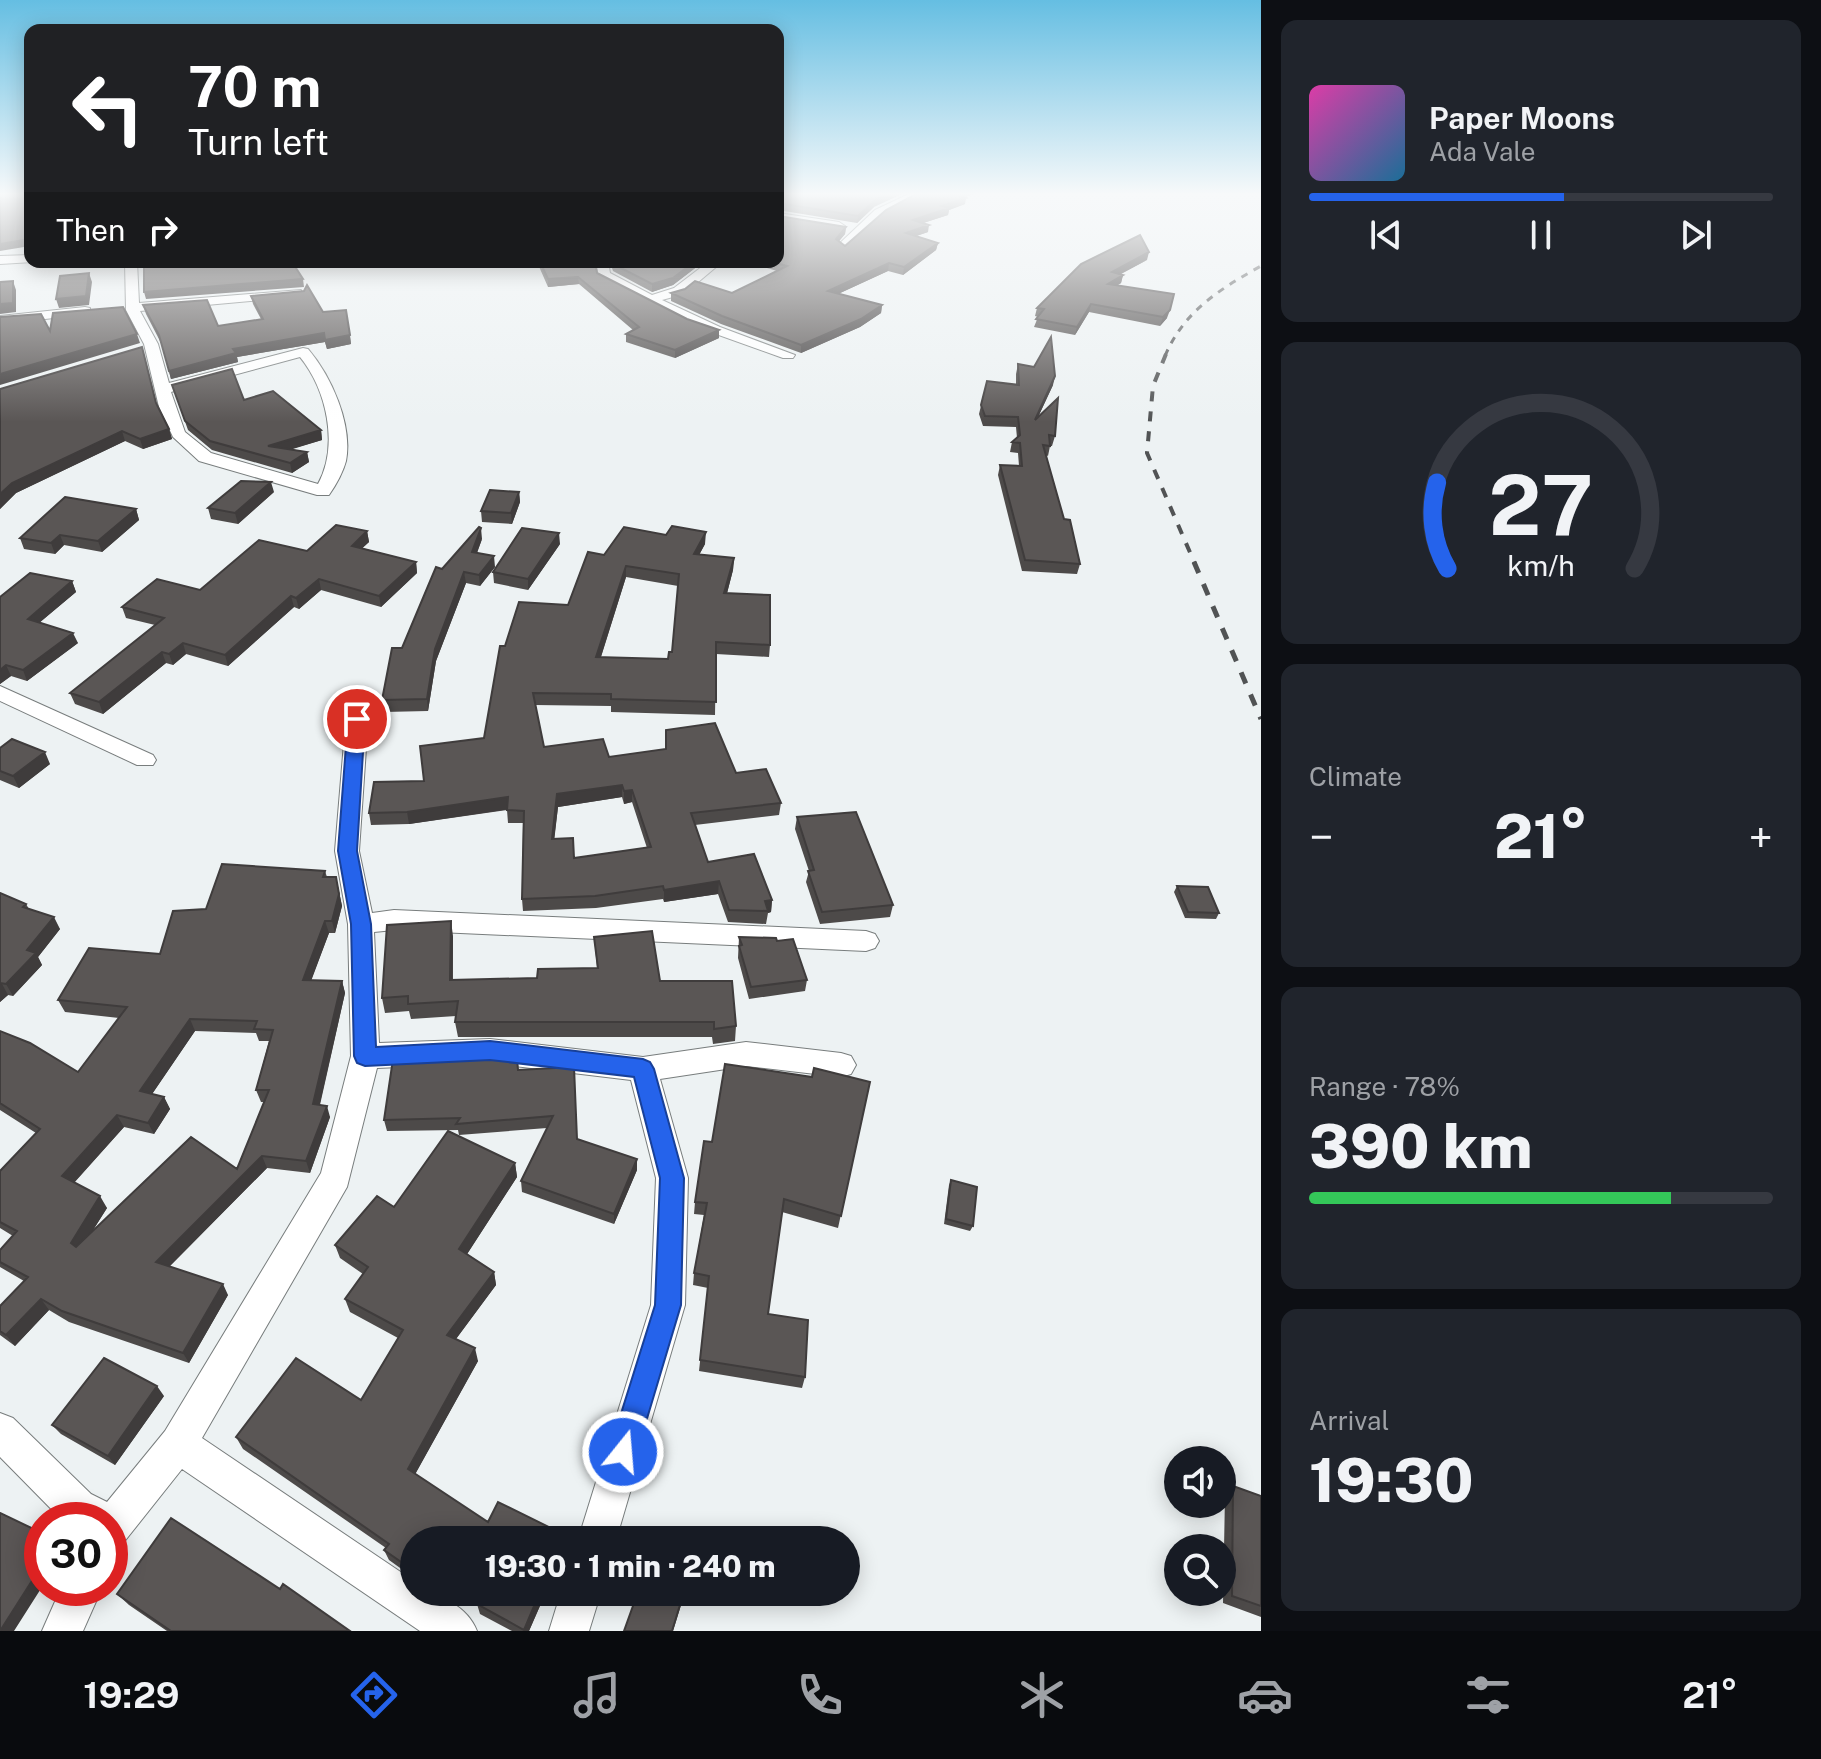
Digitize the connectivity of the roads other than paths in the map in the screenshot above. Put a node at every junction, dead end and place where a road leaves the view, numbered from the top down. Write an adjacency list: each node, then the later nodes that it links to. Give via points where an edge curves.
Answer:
1 (130, 270): 6 (street)
2 (603, 270): 5 (street)
3 (706, 270): 5 (street, via 679,291)
4 (300, 293): 6 (street)
5 (650, 300): 9 (street, via 730,338)
6 (124, 308): 10 (street)
7 (100, 310): 8 (street)
8 (0, 320)
9 (788, 355)
10 (162, 390): 10 (street, via 303,352 332,408 338,459 323,491 205,457 188,447 171,425)
11 (0, 693): 13 (street)
12 (357, 719): 14 (street, via 347,851)
13 (145, 760)
14 (361, 924): 15 (street, via 394,920); 16 (street)
15 (866, 941)
16 (365, 1056): 18 (street, via 490,1051); 20 (street, via 336,1177)
17 (841, 1065): 18 (street, via 746,1054)
18 (643, 1069): 23 (street, via 672,1178 668,1305)
19 (0, 1431): 21 (street)
20 (178, 1444): 22 (street); 27 (street)
21 (71, 1502)
22 (128, 1502)
23 (601, 1526)
24 (74, 1606): 26 (street)
25 (577, 1606): 28 (street)
26 (62, 1631)
27 (457, 1631)
28 (569, 1631)

